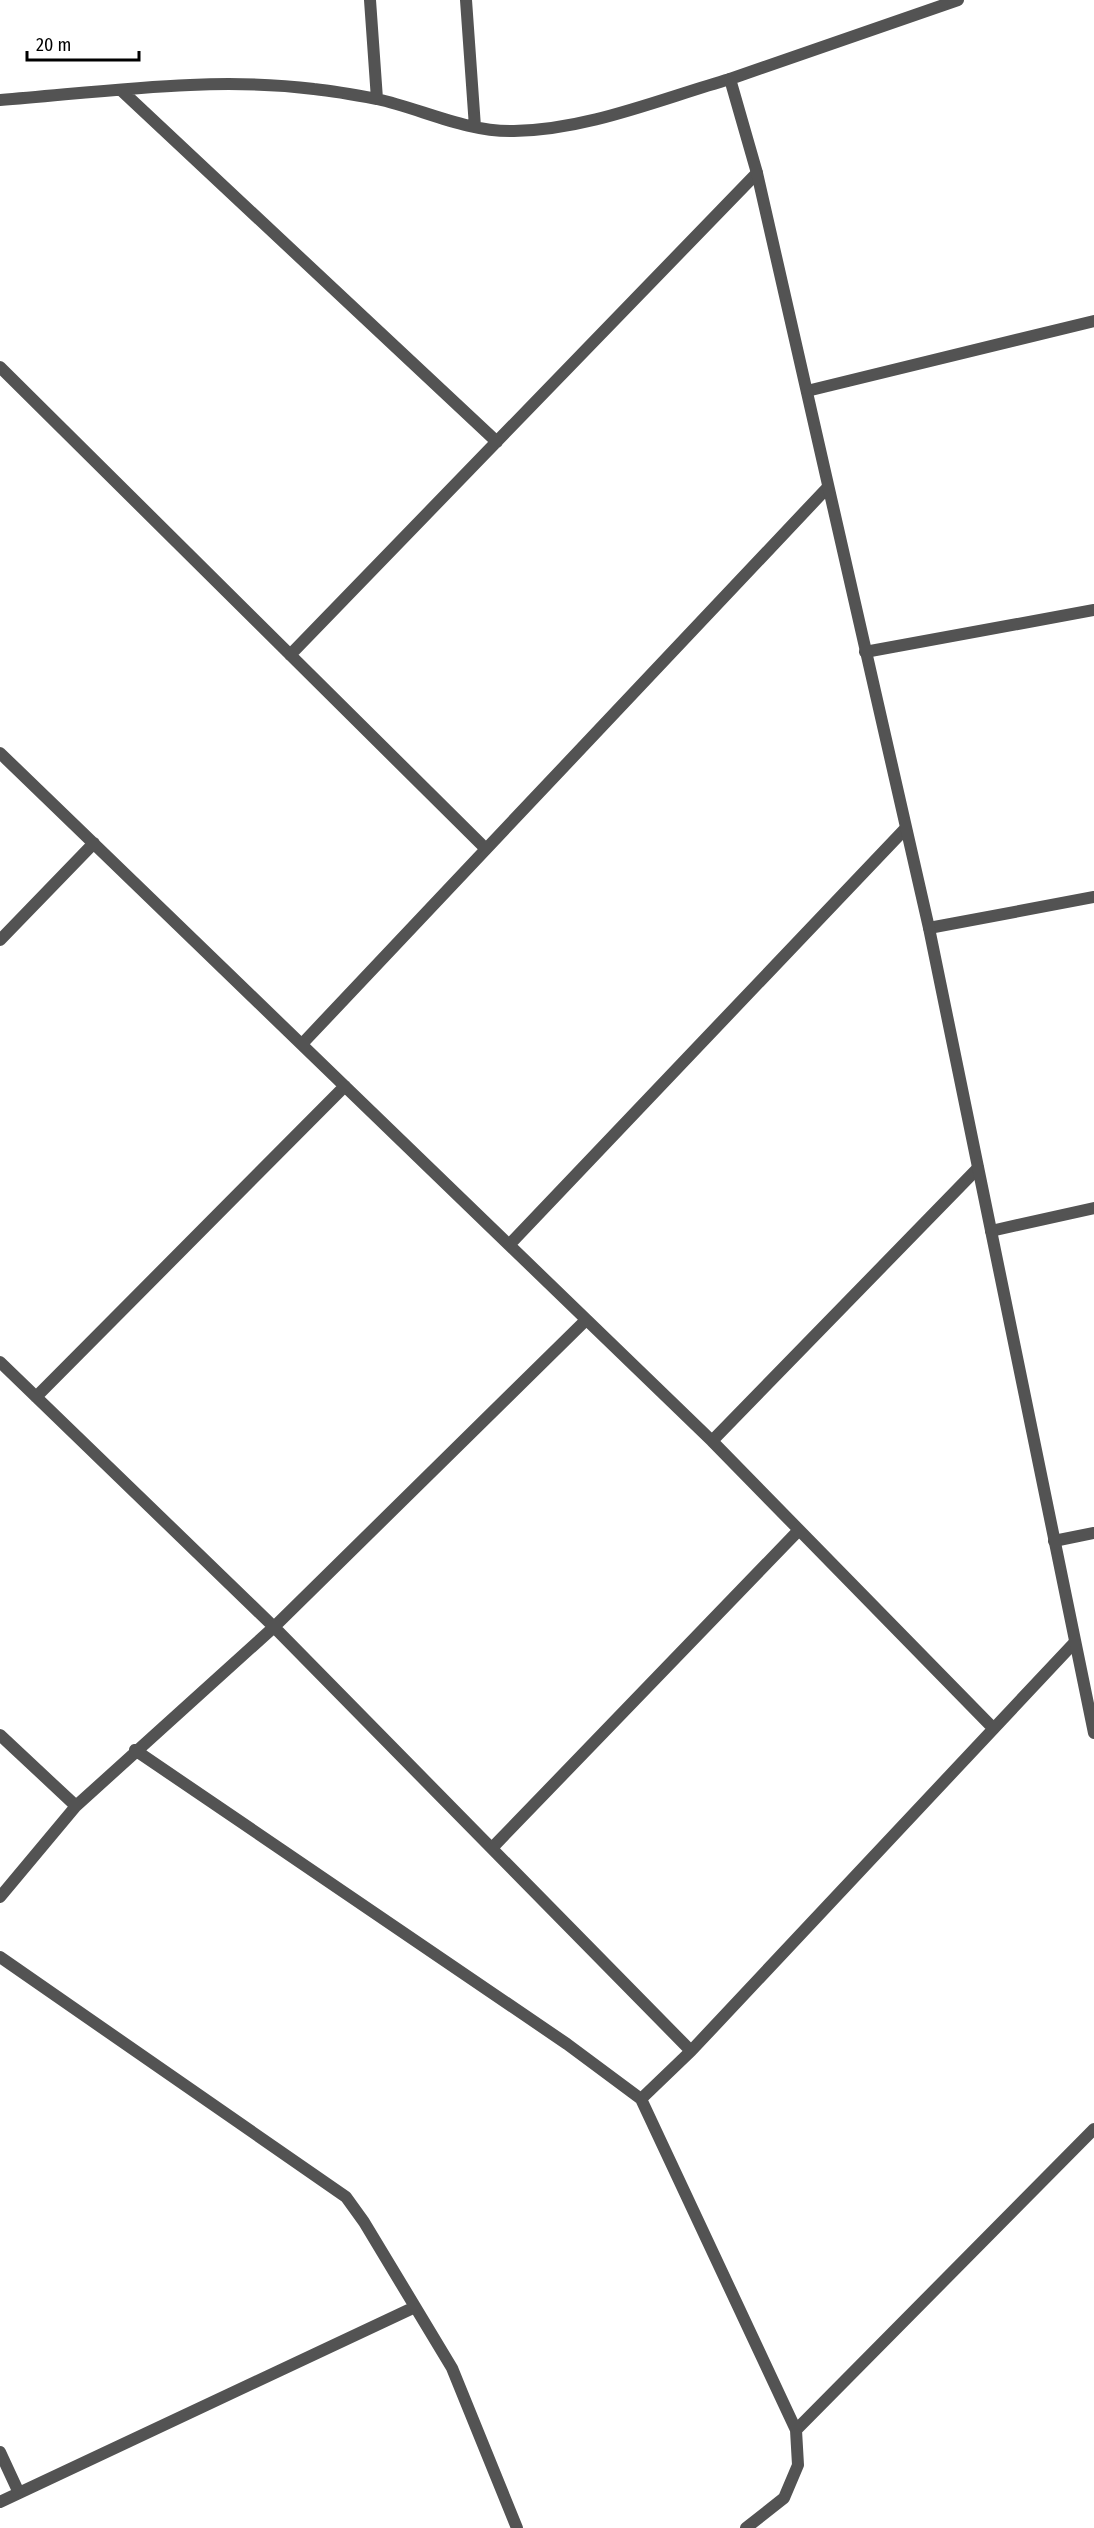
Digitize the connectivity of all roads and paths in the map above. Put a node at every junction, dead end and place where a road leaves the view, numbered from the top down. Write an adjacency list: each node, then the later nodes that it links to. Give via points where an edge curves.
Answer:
1 (370, 0): 6 (street)
2 (466, 0): 8 (street)
3 (958, 0): 4 (street)
4 (730, 79): 8 (street, via 586,121 512,131); 9 (street)
5 (122, 91): 6 (street, via 249,85); 7 (street); 13 (street)
6 (377, 99): 8 (street)
7 (0, 100)
8 (475, 128)
9 (757, 173): 12 (street); 13 (street)
10 (1094, 321): 12 (street)
11 (0, 367): 17 (street)
12 (807, 391): 14 (street)
13 (497, 442): 17 (street)
14 (828, 487): 16 (street); 21 (street)
15 (1094, 610): 16 (street)
16 (865, 652): 19 (street)
17 (290, 655): 21 (street)
18 (0, 753): 20 (street)
19 (905, 829): 23 (street); 30 (street)
20 (94, 843): 24 (street); 25 (street)
21 (486, 849): 25 (street)
22 (1094, 897): 23 (street)
23 (929, 928): 27 (street)
24 (0, 940)
25 (302, 1044): 26 (street)
26 (345, 1086): 30 (street); 33 (street)
27 (978, 1168): 29 (street); 34 (street)
28 (1094, 1208): 29 (street)
29 (991, 1231): 37 (street)
30 (509, 1245): 31 (street)
31 (586, 1320): 34 (street); 38 (street)
32 (0, 1362): 33 (street)
33 (36, 1397): 38 (street)
34 (712, 1441): 35 (street)
35 (799, 1530): 40 (street); 45 (street)
36 (1094, 1533): 37 (street)
37 (1054, 1541): 39 (street)
38 (274, 1627): 43 (street); 45 (street)
39 (1075, 1642): 40 (street); 41 (street)
40 (993, 1728): 48 (street)
41 (1094, 1733)
42 (0, 1735): 44 (street)
43 (135, 1750): 44 (street); 49 (street, via 567,2044)
44 (76, 1806): 46 (street)
45 (494, 1847): 48 (street)
46 (0, 1897)
47 (0, 1957): 51 (street, via 346,2197)
48 (691, 2051): 49 (street)
49 (641, 2099): 52 (street)
50 (1094, 2129): 52 (street)
51 (415, 2307): 54 (street); 56 (street, via 452,2368)
52 (796, 2430): 57 (street, via 798,2465 784,2498)
53 (0, 2452): 54 (street)
54 (19, 2493): 55 (street)
55 (0, 2502)
56 (517, 2528)
57 (746, 2528)

